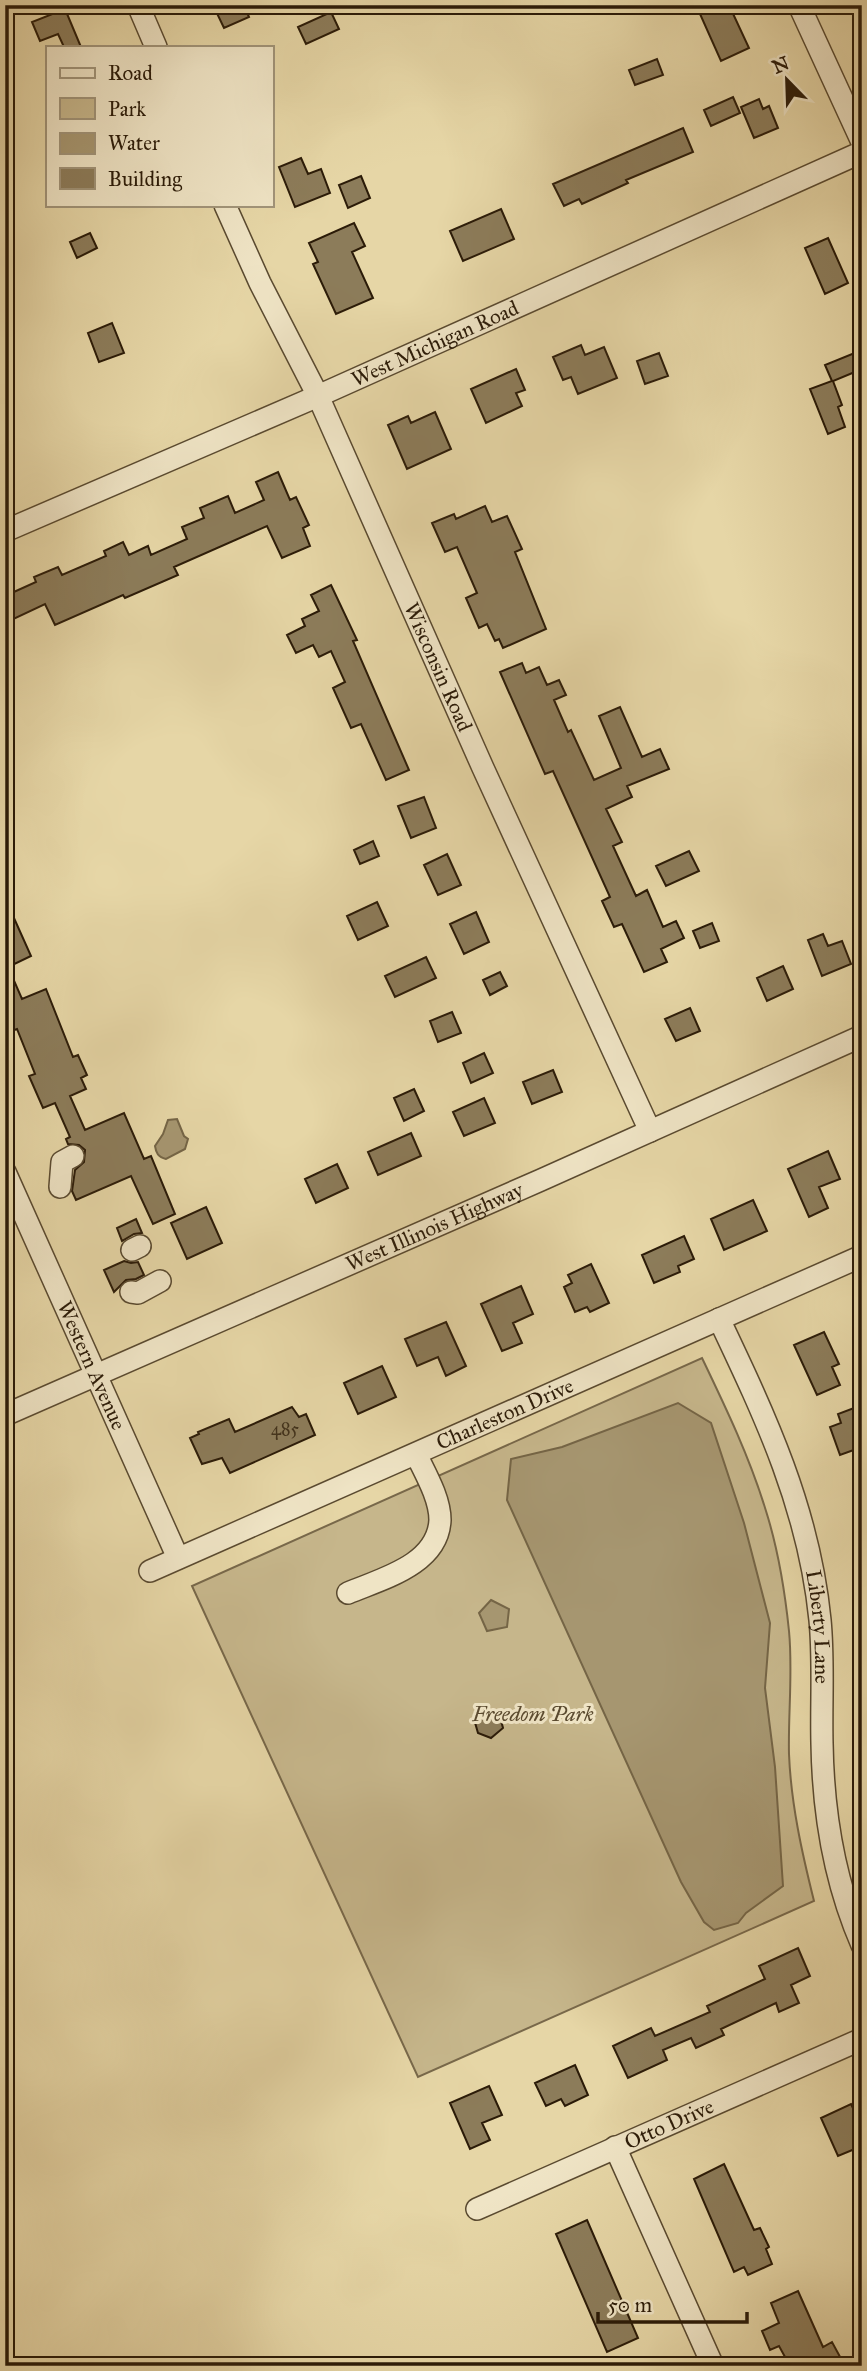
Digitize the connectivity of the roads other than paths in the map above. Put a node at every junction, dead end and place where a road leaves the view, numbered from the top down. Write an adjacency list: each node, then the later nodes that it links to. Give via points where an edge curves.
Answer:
1 (138, 5): 3 (street)
2 (799, 5): 4 (street)
3 (156, 46)
4 (862, 142)
5 (862, 152): 7 (street, West Michigan Road)
6 (225, 206): 7 (street, Wisconsin Road)
7 (318, 396): 8 (street, West Michigan Road); 10 (street, Wisconsin Road)
8 (5, 531)
9 (862, 1037): 10 (street, West Illinois Highway)
10 (650, 1131): 18 (street, West Illinois Highway)
11 (73, 1156): 13 (street, via 62,1162)
12 (5, 1172): 18 (street, Western Avenue)
13 (60, 1187)
14 (862, 1256): 17 (street, Charleston Drive)
15 (160, 1282): 16 (street)
16 (131, 1292)
17 (719, 1319): 20 (street, Charleston Drive); 24 (street, Liberty Lane, via 782,1458 808,1548 820,1620 825,1797 841,1883)
18 (96, 1377): 19 (street, West Illinois Highway); 21 (street, Western Avenue)
19 (5, 1415)
20 (416, 1454): 21 (street, Charleston Drive); 23 (street, via 440,1519 434,1542 415,1563)
21 (178, 1559): 22 (street, Charleston Drive)
22 (150, 1571)
23 (348, 1593)
24 (862, 1945)
25 (862, 2039): 26 (street, Otto Drive)
26 (615, 2147): 27 (street, Otto Drive); 28 (street)
27 (477, 2209)
28 (713, 2366)

